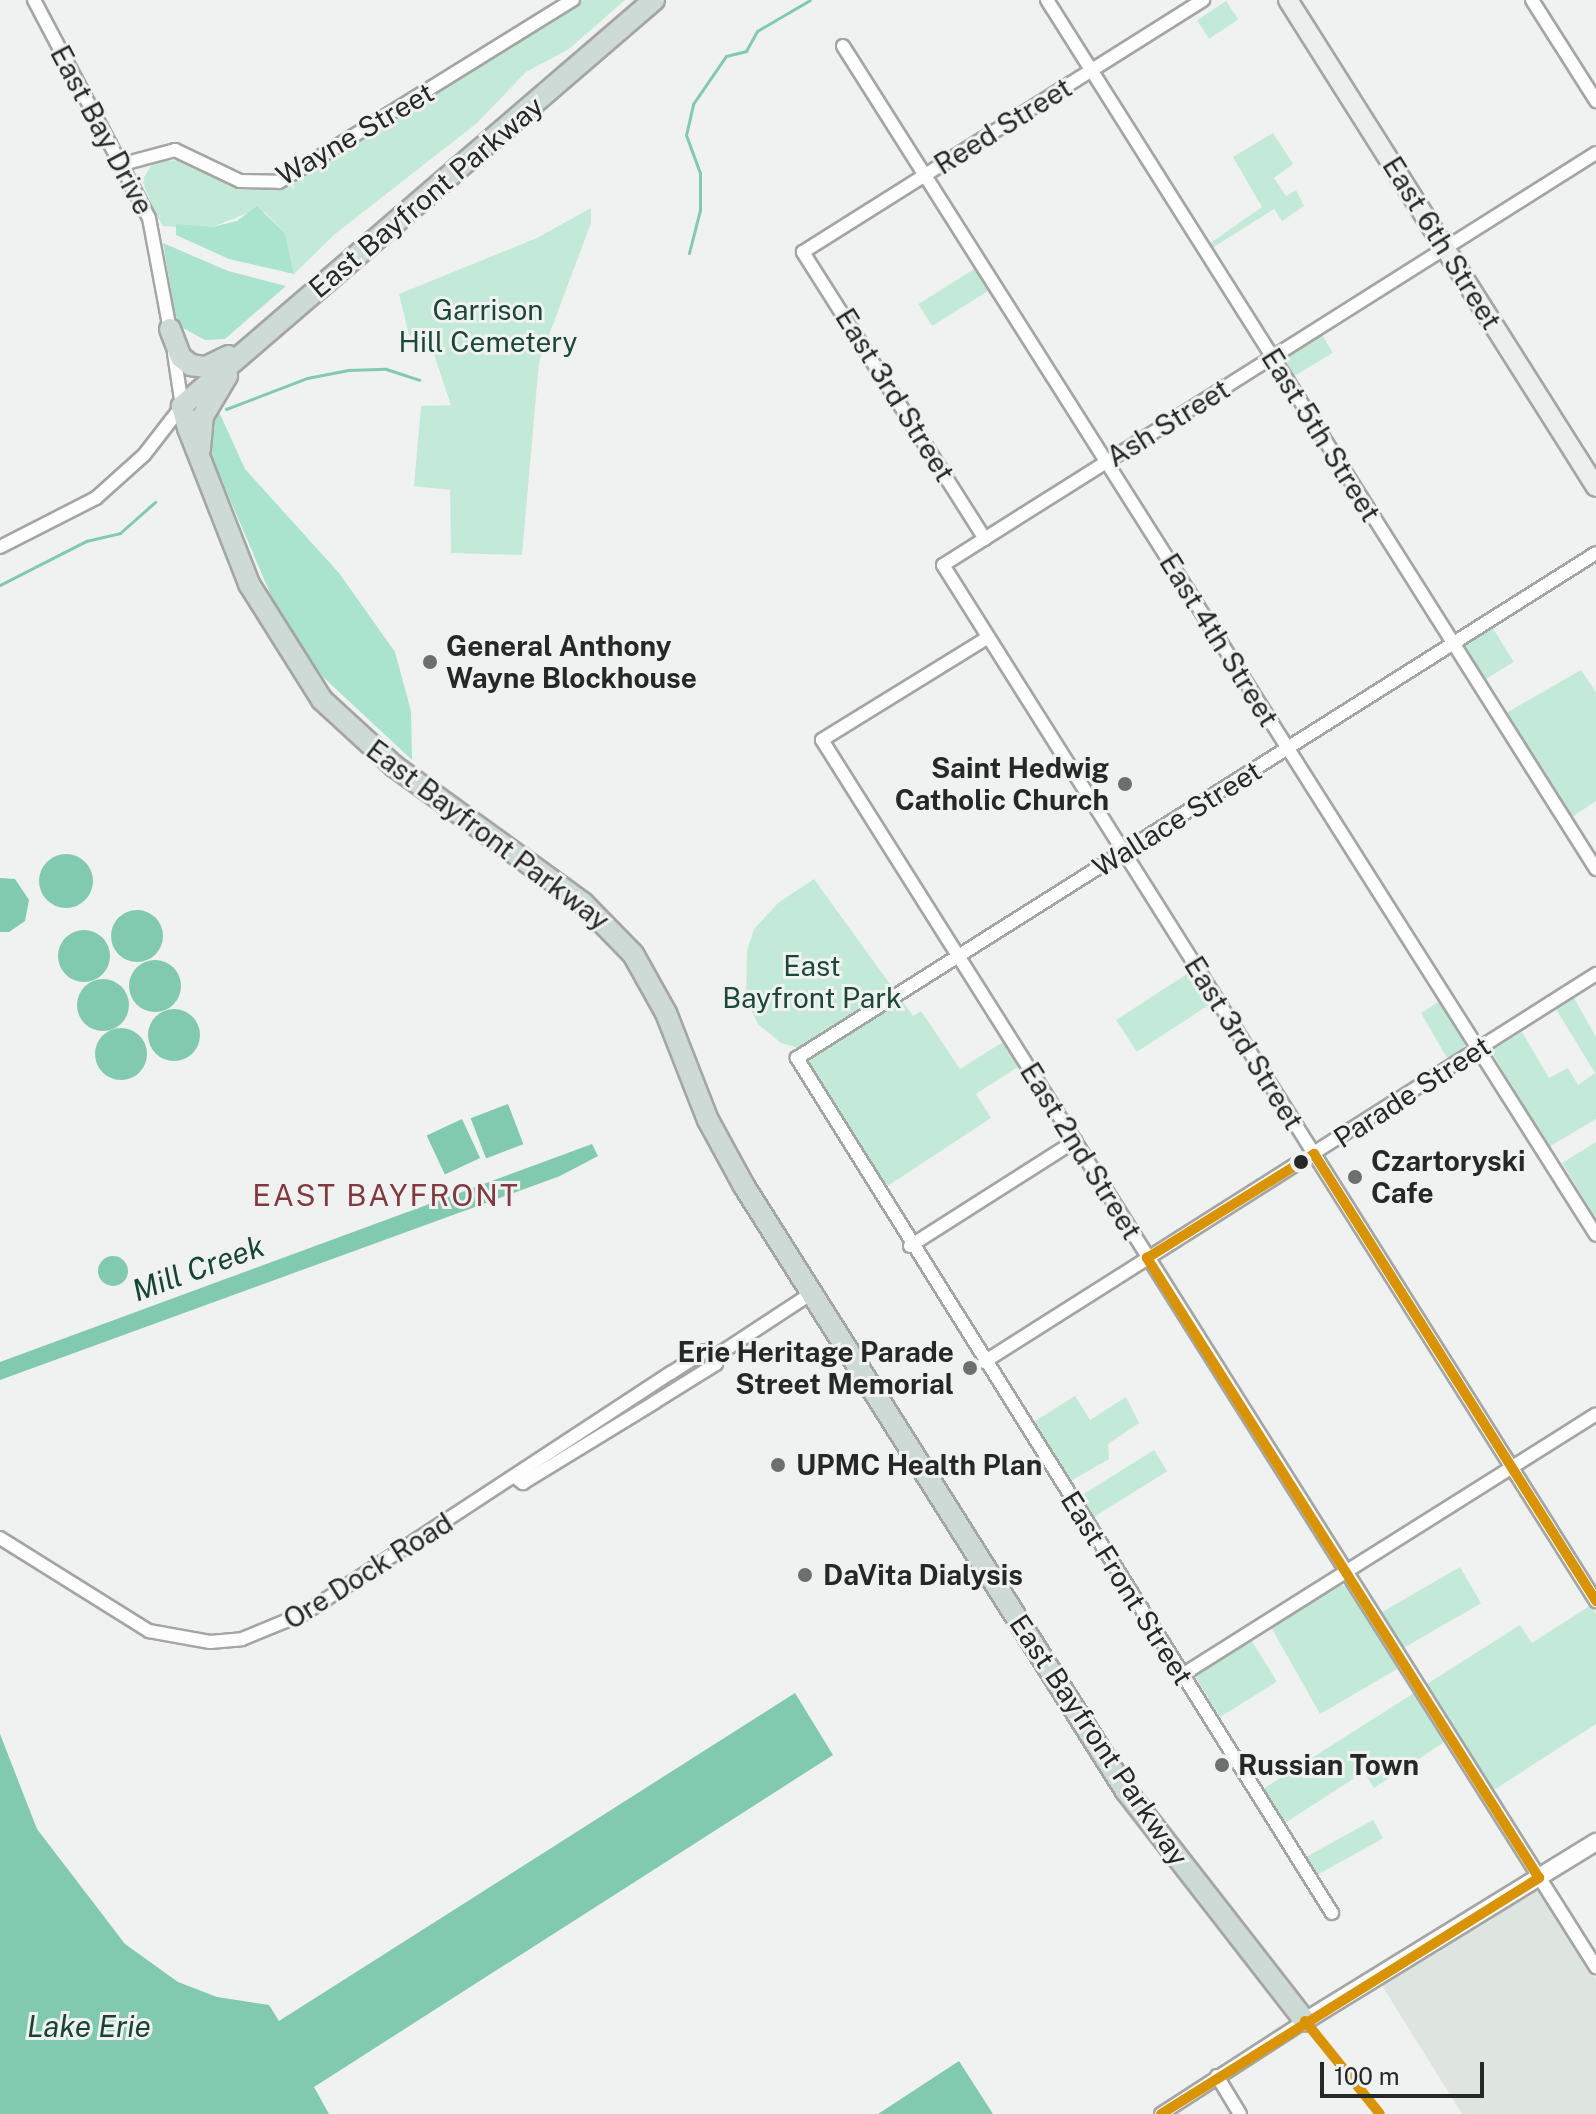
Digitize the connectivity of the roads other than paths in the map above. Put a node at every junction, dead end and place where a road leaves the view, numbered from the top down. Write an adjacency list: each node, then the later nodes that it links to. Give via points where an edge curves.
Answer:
1 (34, 0): 12 (street, East Bay Drive)
2 (573, 0): 12 (street, Wayne Street, via 279,182 240,181 175,150)
3 (654, 0): 17 (highway, East Bayfront Parkway)
4 (1047, 0): 9 (street, East 5th Street)
5 (1203, 0): 9 (street, Reed Street)
6 (1288, 0): 14 (main road, East 6th Street)
7 (1532, 0): 10 (street)
8 (843, 46): 13 (street, East 4th Street)
9 (1092, 70): 13 (street, Reed Street); 18 (street, East 5th Street)
10 (1596, 101)
11 (1596, 153): 14 (street, Ash Street)
12 (123, 164): 16 (street, East Bay Drive, via 152,224)
13 (926, 175): 15 (street, Reed Street); 20 (street, East 4th Street)
14 (1445, 248): 18 (street, Ash Street); 22 (main road, East 6th Street)
15 (803, 252): 23 (street, East 3rd Street)
16 (170, 329): 17 (highway, via 181,357 196,366 212,365); 19 (street, East Bay Drive)
17 (256, 340): 19 (highway, East Bayfront Parkway); 21 (highway, via 203,416)
18 (1272, 358): 20 (street, Ash Street); 28 (street, East 5th Street)
19 (182, 406): 21 (highway, East Bayfront Parkway); 24 (street, via 106,492)
20 (1106, 462): 23 (street, Ash Street); 29 (street, East 4th Street)
21 (203, 472): 41 (highway, East Bayfront Parkway, via 263,611 322,700 394,766 583,903 633,954 666,1013 721,1147)
22 (1596, 487)
23 (985, 539): 26 (street, Ash Street)
24 (0, 547)
25 (1596, 553): 28 (street, Wallace Street)
26 (943, 565): 27 (street, East 3rd Street)
27 (987, 638): 30 (street, East 3rd Street); 32 (street, East 2nd Street, via 822,740)
28 (1455, 644): 29 (street, Wallace Street); 31 (street, East 5th Street)
29 (1288, 749): 30 (street, Wallace Street); 34 (street, East 4th Street)
30 (1123, 853): 32 (street, Wallace Street); 37 (street, East 3rd Street)
31 (1596, 869)
32 (959, 957): 35 (street, Wallace Street); 36 (street, East 2nd Street)
33 (1596, 974): 34 (street, Parade Street)
34 (1479, 1049): 37 (street, Parade Street); 38 (street, East 4th Street)
35 (797, 1058): 39 (street, East Front Street)
36 (1075, 1141): 39 (street); 40 (street, East 2nd Street)
37 (1314, 1154): 40 (street, Parade Street); 44 (street, East 3rd Street)
38 (1596, 1235)
39 (910, 1246): 42 (street, East Front Street)
40 (1147, 1258): 42 (street, Parade Street); 46 (street, East 2nd Street)
41 (812, 1293): 45 (street, Ore Dock Road, via 655,1402 523,1483 516,1478 305,1613 264,1633 226,1641 149,1631); 53 (highway, East Bayfront Parkway, via 1126,1791)
42 (984, 1362): 48 (street, East Front Street)
43 (1596, 1414): 44 (street)
44 (1511, 1467): 46 (street); 47 (street, East 3rd Street)
45 (0, 1538)
46 (1346, 1571): 48 (street); 50 (street, East 2nd Street)
47 (1596, 1601)
48 (1182, 1675): 51 (street, East Front Street)
49 (1596, 1842): 50 (street)
50 (1539, 1878): 52 (street, East 2nd Street); 53 (street)
51 (1332, 1913)
52 (1596, 1967)
53 (1305, 2021): 54 (street)
54 (1217, 2076): 55 (street); 56 (street)
55 (1161, 2114)
56 (1240, 2114)

